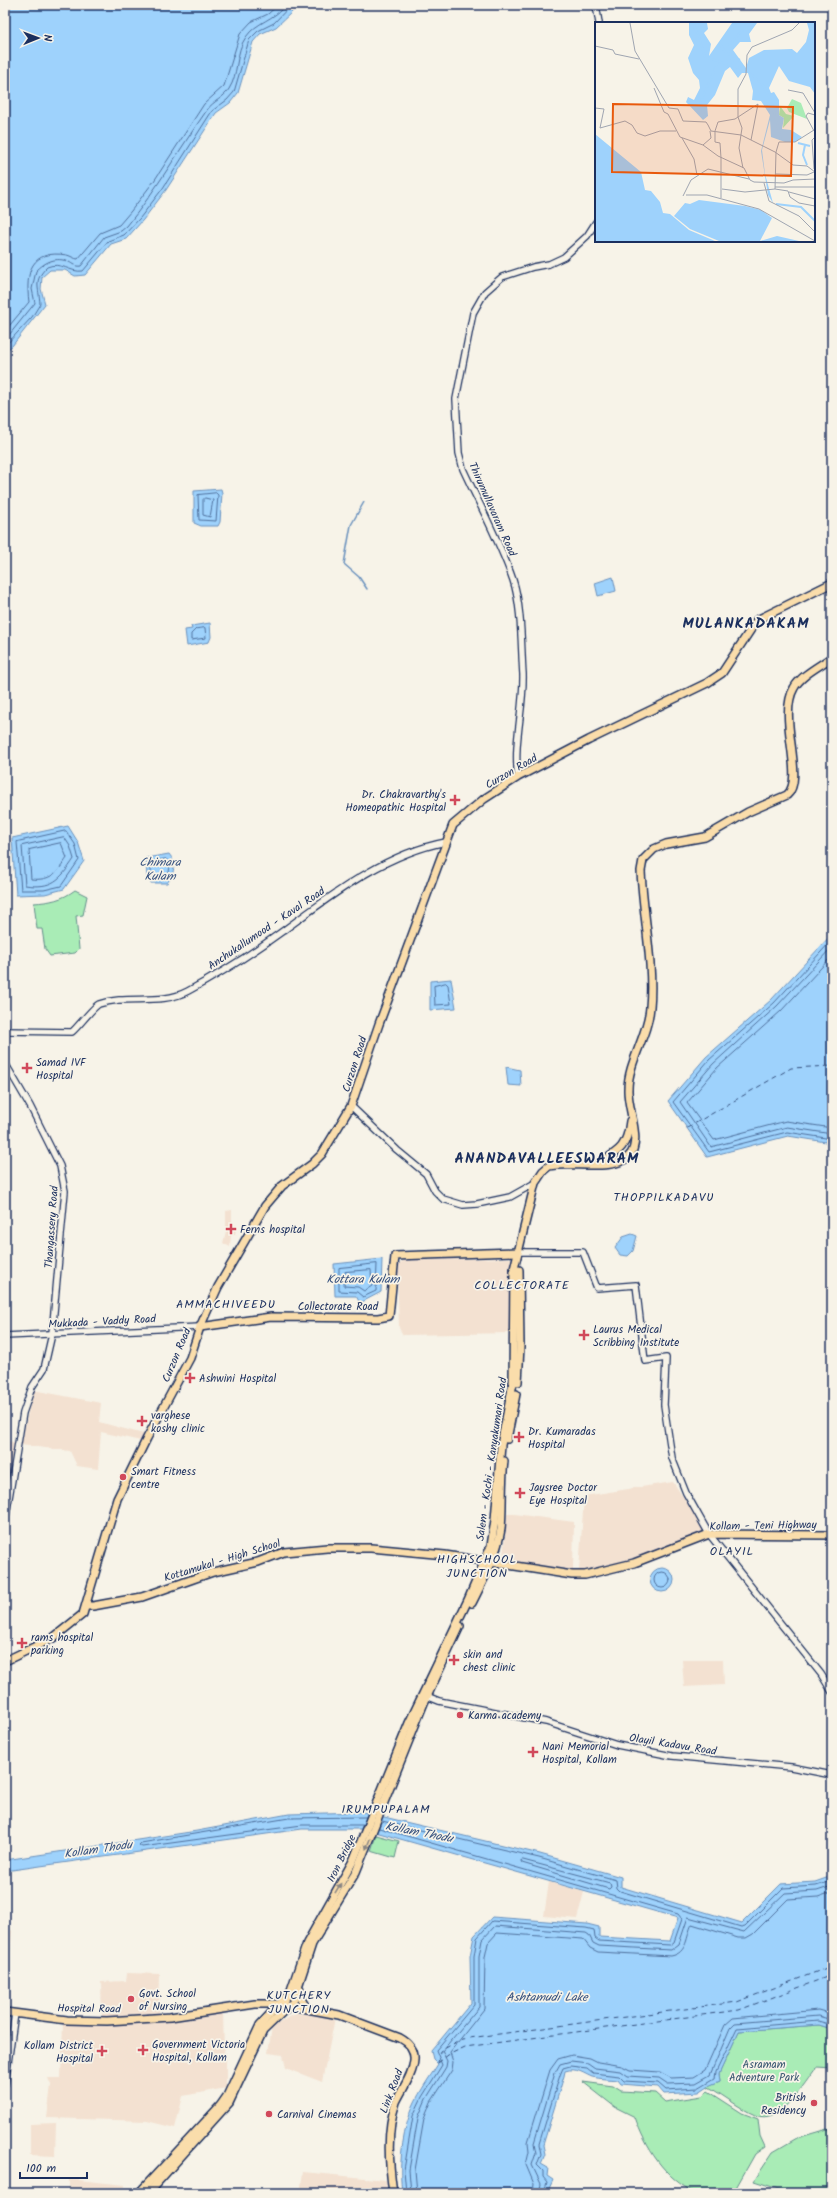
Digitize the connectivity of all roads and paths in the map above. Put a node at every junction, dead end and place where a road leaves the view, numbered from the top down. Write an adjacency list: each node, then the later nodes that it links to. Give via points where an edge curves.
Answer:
1 (596, 5): 2 (street)
2 (599, 22)
3 (595, 224): 6 (street, Thirumullavaram Road, via 587,236 564,257 549,264 502,277 485,292 473,313 456,400 459,452 463,469 513,581 520,624 523,676 522,716 516,760)
4 (832, 583): 6 (main road, Curzon Road, via 757,620 722,673 707,684 589,740)
5 (832, 657): 11 (main road, via 798,682 792,695 788,721 795,778 792,791 748,812 718,831 691,841 654,849 643,860 641,878 648,943 650,1007 647,1032 629,1080 628,1104)
6 (518, 778): 7 (main road, Curzon Road, via 462,816 453,825)
7 (446, 842): 8 (street, Anchukallumood - Kaval Road, via 432,844 399,857 365,874 242,958 176,996 162,1000 99,1004 72,1032); 10 (main road, Curzon Road)
8 (5, 1031)
9 (5, 1063): 16 (street, Thangassery Road, via 30,1106 64,1179 65,1199)
10 (351, 1106): 13 (street, via 426,1174 435,1191 443,1199 462,1205 477,1204 510,1197); 15 (main road, Curzon Road, via 322,1154 282,1186 265,1206 218,1287)
11 (631, 1115): 12 (main road, via 629,1134 622,1148); 12 (main road, Salem - Kochi - Kanyakumari Road, via 635,1141 632,1153 622,1161)
12 (596, 1165): 13 (main road, Salem - Kochi - Kanyakumari Road, via 549,1166 542,1171)
13 (535, 1183): 14 (main road, Salem - Kochi - Kanyakumari Road)
14 (518, 1252): 15 (main road, Collectorate Road, via 395,1256 389,1316 271,1317); 19 (street, via 583,1252 597,1288 636,1285 645,1361 666,1358 664,1405 672,1458 686,1493); 21 (main road, Salem - Kochi - Kanyakumari Road, via 519,1369 503,1470 501,1528)
15 (200, 1327): 16 (street, Mukkada - Vaddy Road); 22 (main road, Curzon Road, via 184,1370 117,1499)
16 (52, 1334): 17 (street, Mukkada - Vaddy Road); 18 (street, Thangassery Road, via 44,1369 32,1387 23,1413)
17 (5, 1336)
18 (5, 1522)
19 (709, 1534): 20 (main road, Kollam - Teni Highway); 21 (main road, Kollam - Teni Highway, via 634,1563 585,1575); 24 (street, via 824,1678)
20 (832, 1535)
21 (488, 1562): 22 (main road, Kottamukal - High School, via 371,1548 327,1548 284,1552 258,1562 207,1574 142,1597); 25 (main road, Salem - Kochi - Kanyakumari Road)
22 (86, 1606): 23 (main road, Curzon Road, via 81,1617 54,1638)
23 (5, 1661)
24 (832, 1692)
25 (424, 1696): 26 (street, Olayil Kadavu Road, via 546,1722 617,1745 672,1756 791,1767); 27 (main road, Salem - Kochi - Kanyakumari Road)
26 (832, 1775)
27 (389, 1780): 28 (main road, Iron Bridge, one-way to 28, via 356,1872 315,1936); 29 (main road, Iron Bridge, one-way to 27, via 290,1993 306,1943 353,1861)
28 (300, 1985): 30 (main road); 31 (main road, via 301,1999)
29 (281, 2004): 30 (main road, Hospital Road); 33 (main road, Hospital Road, via 255,2004 170,2017 107,2021 72,2021); 36 (main road, via 260,2025 220,2106)
30 (291, 2005): 31 (main road); 34 (main road)
31 (307, 2008): 34 (main road); 38 (main road, Link Road, via 339,2015 390,2035 409,2044 414,2054 414,2061 396,2102 390,2125 389,2164)
32 (5, 2012): 33 (main road, Hospital Road)
33 (15, 2013): 35 (street)
34 (274, 2020): 37 (main road, via 263,2032 229,2103)
35 (5, 2084)
36 (139, 2193)
37 (148, 2193)
38 (393, 2193)

